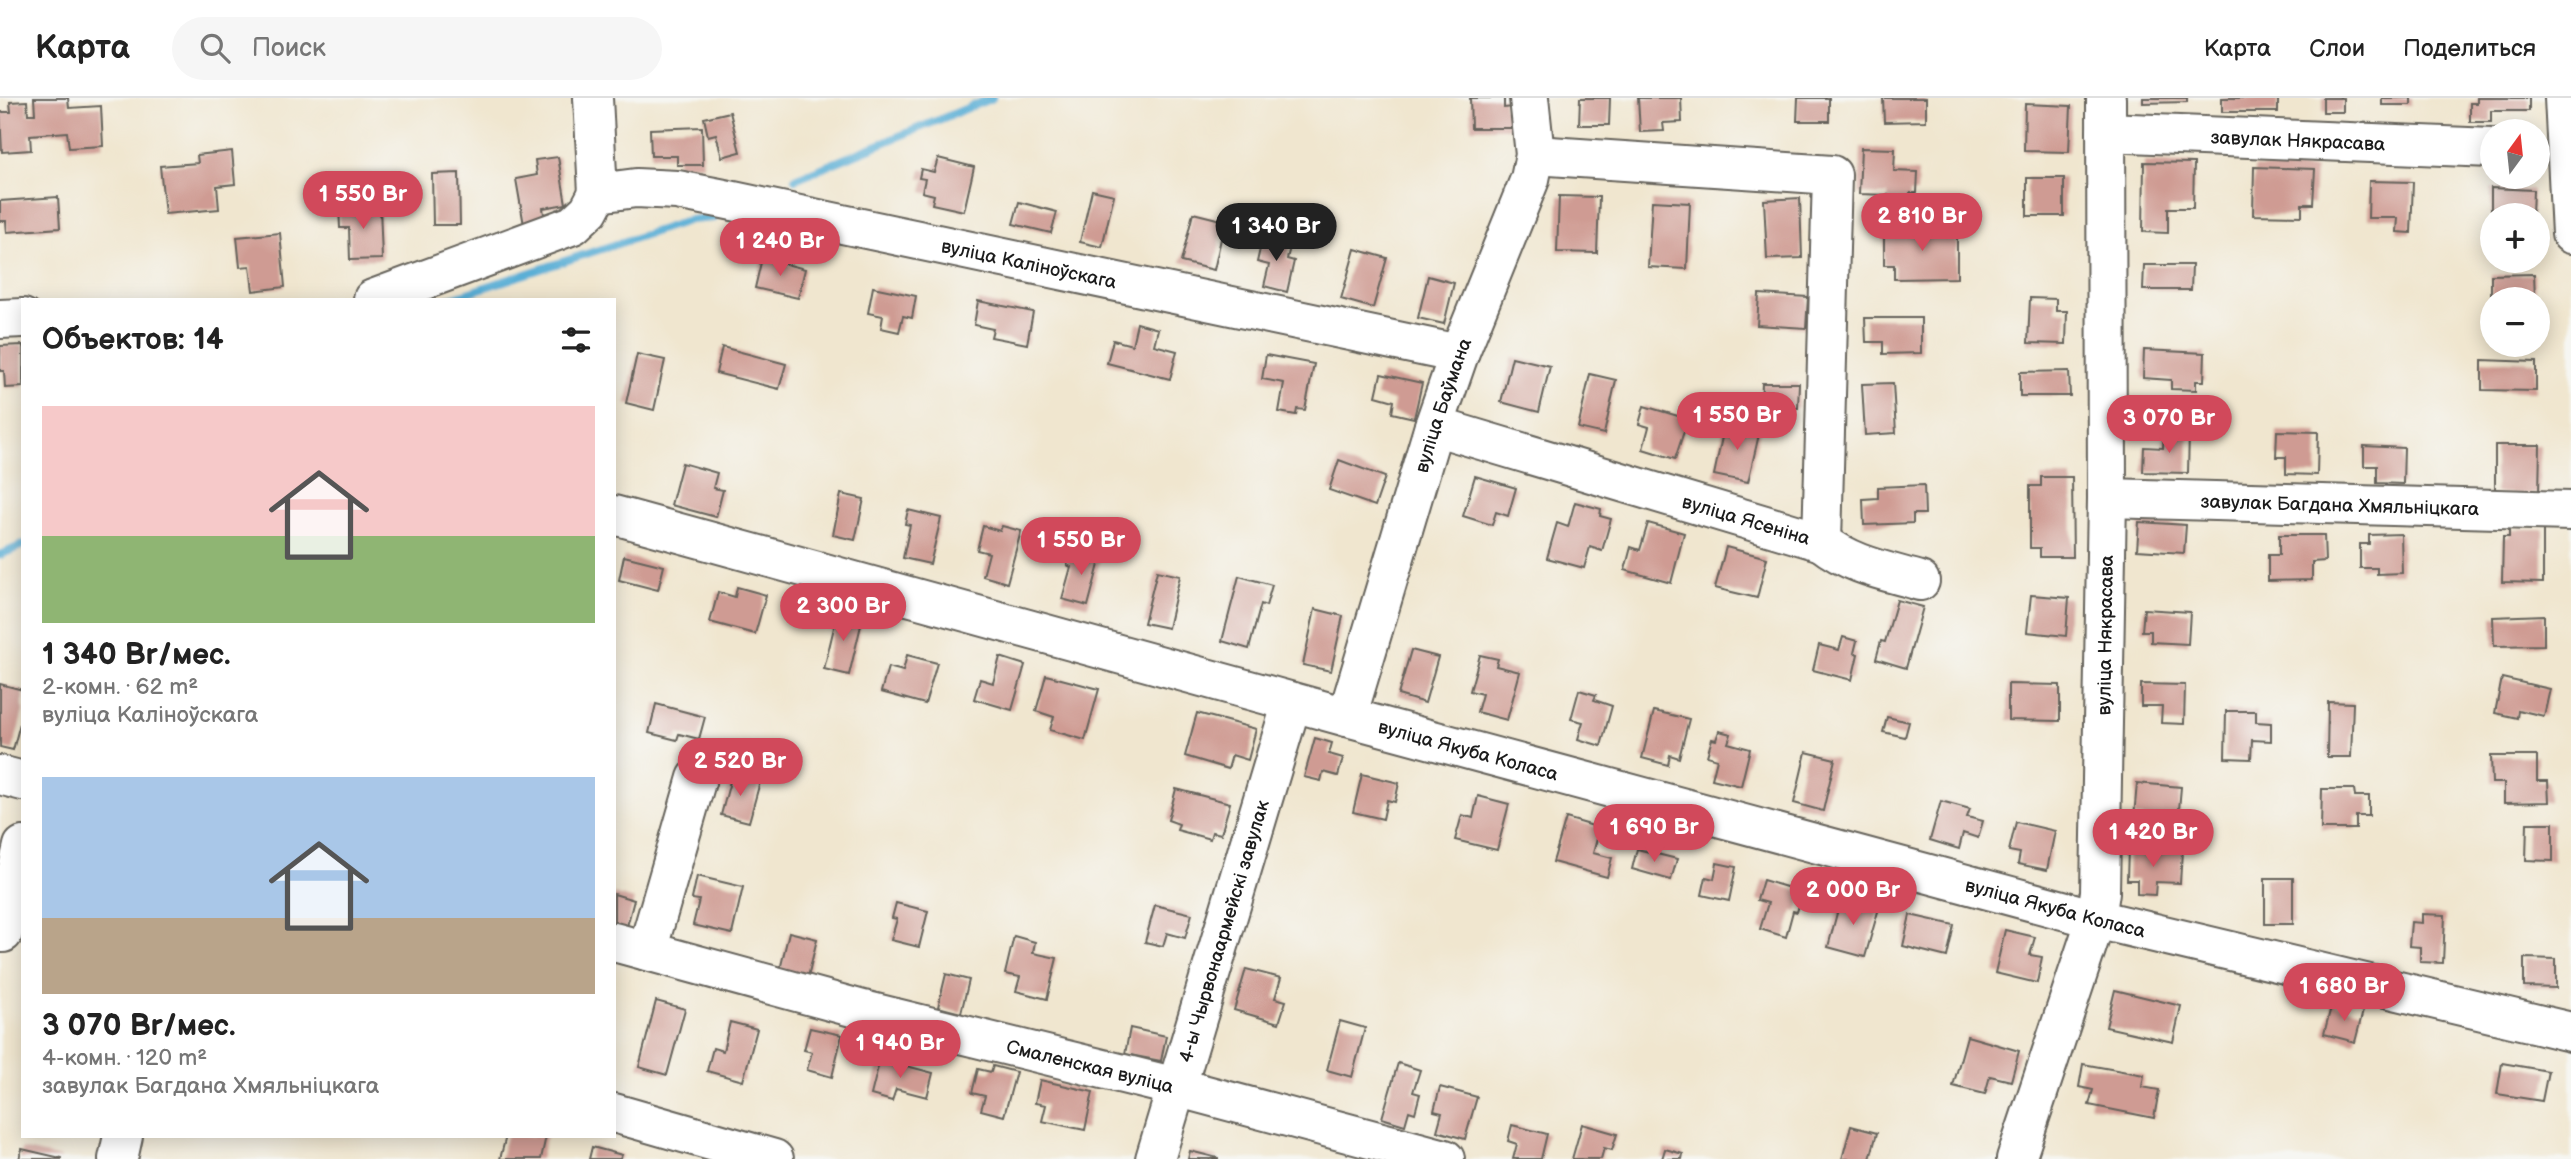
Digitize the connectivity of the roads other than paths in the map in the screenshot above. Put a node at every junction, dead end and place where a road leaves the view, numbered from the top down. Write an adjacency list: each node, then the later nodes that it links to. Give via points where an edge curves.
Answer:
1 (593, 98): 8 (street)
2 (1529, 98): 7 (street, вуліца Баўмана)
3 (2564, 98): 6 (street)
4 (2106, 115): 5 (street, завулак Някрасава); 15 (street, вуліца Някрасава)
5 (2480, 147)
6 (2552, 150): 9 (street)
7 (1535, 155): 13 (street, вуліца Баўмана, via 1520,206); 18 (street, вуліца Ясеніна, via 1832,175)
8 (598, 193): 10 (street, via 573,225); 13 (street, вуліца Каліноўскага, via 636,188 677,190)
9 (2571, 234)
10 (376, 298)
11 (0, 318): 12 (street)
12 (21, 318)
13 (1459, 354): 14 (street, вуліца Баўмана)
14 (1434, 426): 18 (street, вуліца Ясеніна); 21 (street, вуліца Баўмана)
15 (2107, 498): 16 (street, завулак Багдана Хмяльніцкага); 26 (street, вуліца Някрасава, via 2104,770)
16 (2571, 511)
17 (616, 517): 20 (street, вуліца Якуба Коласа)
18 (1822, 542): 19 (street, via 1852,561)
19 (1920, 581)
20 (1292, 702): 21 (street, вуліца Якуба Коласа); 30 (street, 4-ы Чырвонаармейскі завулак)
21 (1347, 718): 26 (street, вуліца Якуба Коласа)
22 (0, 775): 24 (street)
23 (696, 778): 28 (street)
24 (21, 780)
25 (21, 855): 27 (street)
26 (2096, 919): 29 (street, вуліца Якуба Коласа); 37 (street, вуліца Някрасава)
27 (0, 933)
28 (630, 946): 30 (street, Смаленская вуліца, via 863,1010)
29 (2571, 1032)
30 (1175, 1087): 35 (street, 4-ы Чырвонаармейскі завулак); 36 (street, Смаленская вуліца)
31 (616, 1114): 34 (street)
32 (123, 1138): 33 (street)
33 (118, 1159)
34 (774, 1159)
35 (1155, 1159)
36 (1445, 1159)
37 (2016, 1159)

